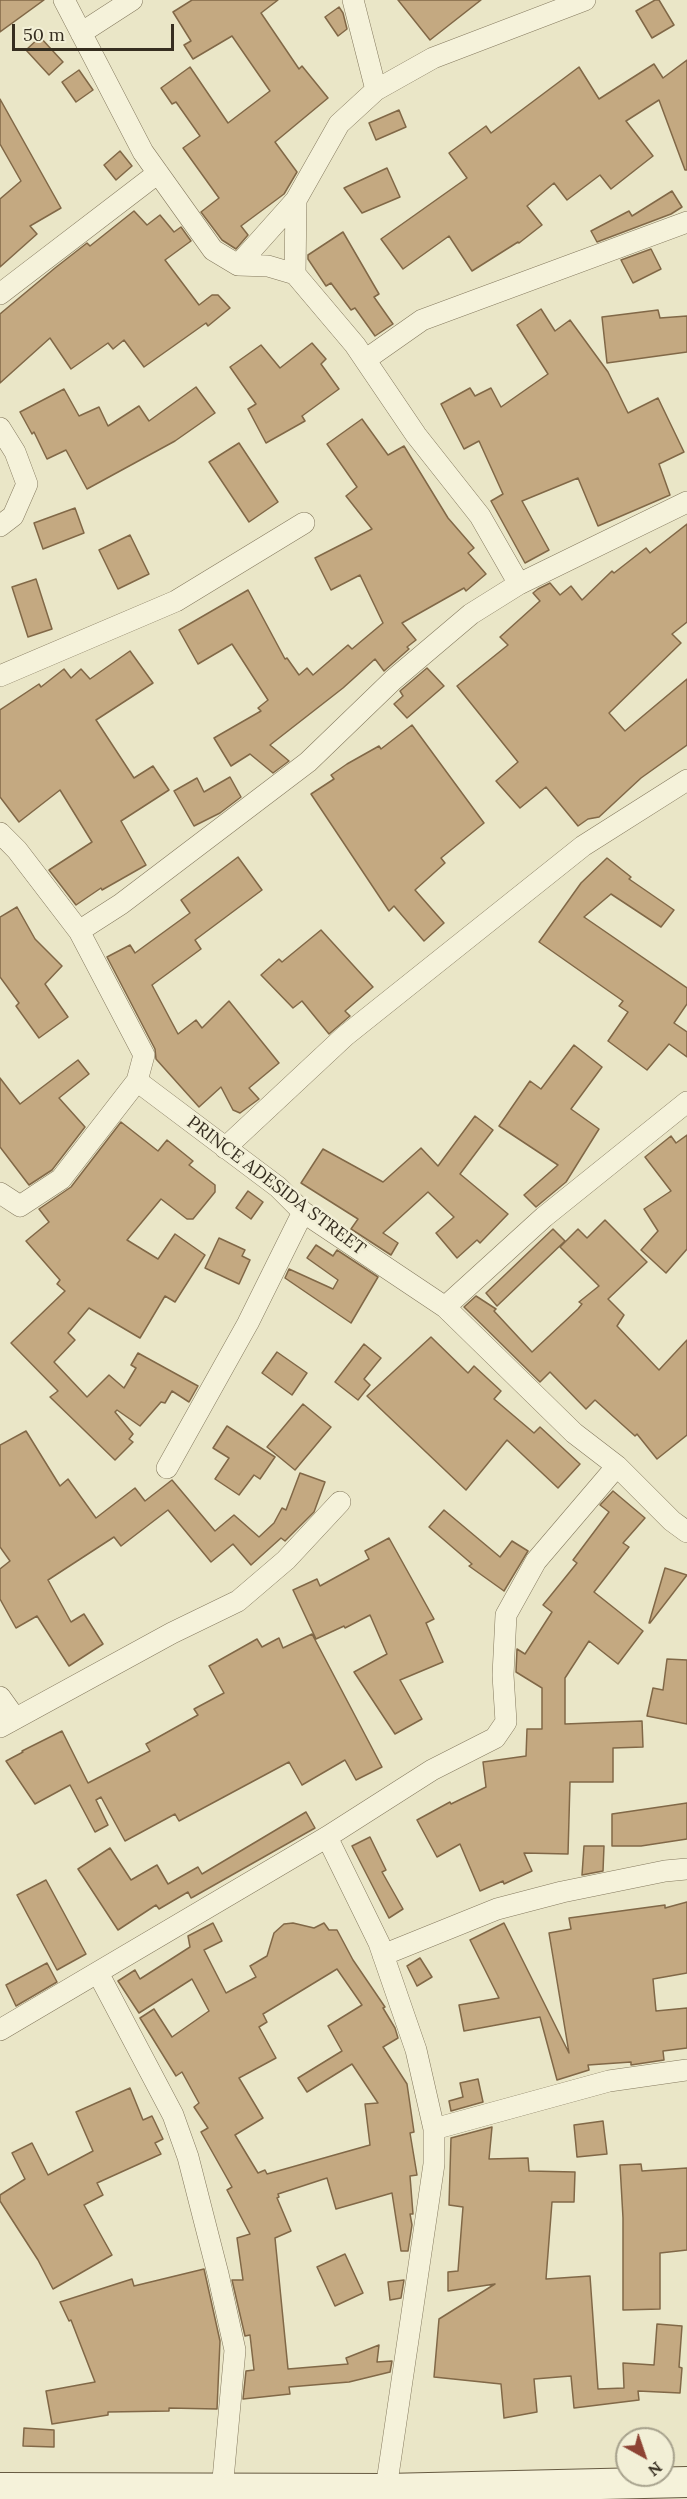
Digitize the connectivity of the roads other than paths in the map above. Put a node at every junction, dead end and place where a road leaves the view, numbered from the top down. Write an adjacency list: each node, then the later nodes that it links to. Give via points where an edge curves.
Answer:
1 (64, 0): 5 (street)
2 (132, 0): 5 (street)
3 (353, 0): 6 (street)
4 (585, 0): 6 (street, via 434,58)
5 (81, 33): 7 (street, via 143,152)
6 (376, 90): 8 (street, via 339,123)
7 (158, 173): 10 (street, via 213,250); 12 (street)
8 (296, 200): 10 (street); 11 (street)
9 (687, 222): 13 (street, via 422,320)
10 (238, 265): 11 (street, via 268,266)
11 (295, 274): 13 (street)
12 (0, 294)
13 (365, 360): 18 (street, via 416,435 480,516)
14 (0, 428): 17 (street, via 15,452 27,484 13,516)
15 (687, 502): 18 (street)
16 (304, 523): 19 (street, via 176,601)
17 (0, 526)
18 (519, 584): 22 (street, via 471,614 401,672 308,762 121,904)
19 (0, 676)
20 (687, 780): 25 (street, via 583,846 345,1036)
21 (0, 833): 22 (street)
22 (79, 931): 23 (street, via 144,1055)
23 (137, 1081): 25 (street, PRINCE ADESIDA STREET); 26 (street, via 61,1179 20,1206)
24 (687, 1102): 28 (street, via 544,1217)
25 (225, 1148): 27 (street, PRINCE ADESIDA STREET, via 278,1187)
26 (0, 1193)
27 (303, 1212): 28 (street, PRINCE ADESIDA STREET); 30 (street, via 248,1323)
28 (445, 1307): 29 (street, PRINCE ADESIDA STREET, via 574,1433)
29 (618, 1466): 32 (street, PRINCE ADESIDA STREET); 35 (street, via 536,1561 506,1615 506,1722 495,1738 432,1770)
30 (167, 1467)
31 (340, 1502): 34 (street, via 286,1560 238,1601)
32 (687, 1532)
33 (0, 1697): 34 (street)
34 (7, 1722)
35 (327, 1837): 37 (street); 38 (street)
36 (687, 1869): 37 (street, via 665,1870 497,1909)
37 (383, 1955): 41 (street, via 416,2050)
38 (98, 1972): 39 (street); 45 (street, via 173,2115 218,2274 235,2350)
39 (0, 2030)
40 (687, 2070): 41 (street, via 609,2081)
41 (435, 2129): 44 (street, via 434,2164)
42 (687, 2482): 44 (street)
43 (0, 2488): 46 (street)
44 (386, 2489): 47 (street)
45 (222, 2490): 46 (street); 47 (street)
46 (38, 2493)
47 (352, 2494)

